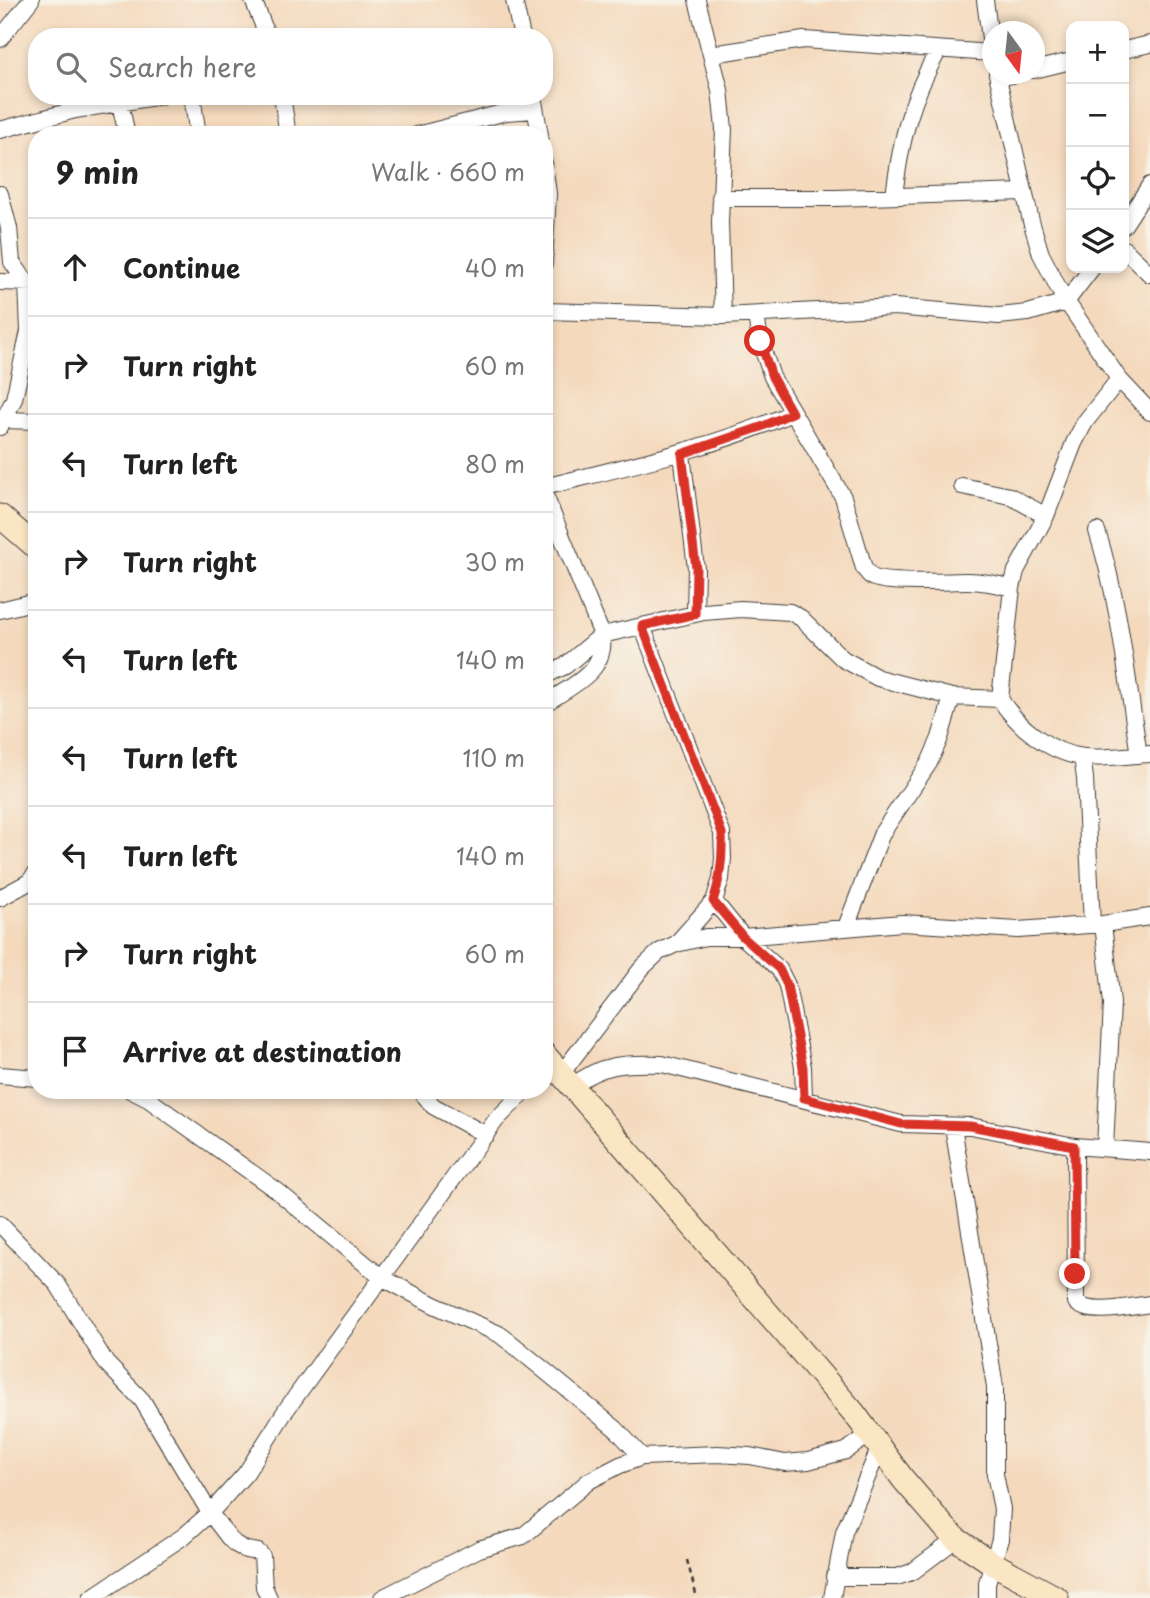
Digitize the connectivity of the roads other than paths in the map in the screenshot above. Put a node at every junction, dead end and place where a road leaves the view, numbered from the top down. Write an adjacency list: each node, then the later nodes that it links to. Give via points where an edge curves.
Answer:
1 (31, 0): 9 (street)
2 (253, 0): 7 (street)
3 (514, 0): 8 (street)
4 (697, 0): 14 (street)
5 (985, 0): 6 (street)
6 (988, 21)
7 (264, 28)
8 (520, 28)
9 (0, 39)
10 (1150, 44): 11 (street)
11 (1129, 49)
12 (938, 51): 13 (street); 14 (street, via 804,40); 33 (street, via 908,114)
13 (982, 53)
14 (712, 54): 34 (street, via 724,129)
15 (1066, 62): 16 (street)
16 (1045, 67)
17 (1000, 84): 31 (street)
18 (107, 105): 29 (street)
19 (120, 105): 24 (street)
20 (193, 105): 25 (street)
21 (283, 105): 26 (street)
22 (528, 105): 27 (street)
23 (534, 105): 28 (street)
24 (125, 126)
25 (197, 126)
26 (287, 126)
27 (452, 126)
28 (538, 126)
29 (0, 130)
30 (1150, 185): 35 (street)
31 (1024, 192): 33 (street); 42 (street, via 1041,254)
32 (0, 194): 39 (street, via 12,262)
33 (894, 197): 34 (street)
34 (720, 198): 45 (street)
35 (1129, 217)
36 (1129, 254): 38 (street)
37 (1088, 273): 42 (street)
38 (1150, 274)
39 (28, 279)
40 (0, 282): 41 (street)
41 (28, 283)
42 (1066, 302): 44 (street, via 999,316 895,307); 47 (street)
43 (553, 311): 45 (street)
44 (756, 315): 45 (street); 49 (street, via 772,377)
45 (723, 316)
46 (28, 339): 51 (street, via 14,399)
47 (1119, 379): 48 (street); 57 (street, via 1084,422)
48 (1150, 412)
49 (792, 413): 52 (street); 60 (street, via 843,497 864,568 872,577 970,581)
50 (28, 422): 51 (street)
51 (1, 423)
52 (682, 454): 53 (street); 63 (street, via 696,568)
53 (553, 485)
54 (962, 486): 57 (street, via 1010,496)
55 (553, 515): 65 (street)
56 (0, 516): 59 (street)
57 (1046, 516): 60 (street, via 1016,571)
58 (1097, 531): 70 (street)
59 (28, 540)
60 (1012, 588): 69 (street)
61 (28, 603): 62 (street)
62 (0, 610)
63 (695, 614): 64 (street); 67 (street, via 741,609 790,612 860,670 905,687)
64 (642, 626): 65 (street); 74 (street, via 722,833 721,879)
65 (602, 635): 66 (street); 68 (street, via 604,649 595,668)
66 (553, 672)
67 (952, 697): 69 (street); 77 (street, via 935,751 882,832)
68 (553, 698)
69 (1000, 699): 71 (street, via 1041,741)
70 (1144, 755): 71 (street)
71 (1082, 757): 76 (street)
72 (28, 883): 73 (street)
73 (0, 898)
74 (713, 901): 78 (street); 79 (street)
75 (1150, 917): 76 (street)
76 (1098, 924): 77 (street, via 1018,930 902,923); 90 (street, via 1112,1003)
77 (846, 927): 78 (street)
78 (743, 937): 79 (street, via 706,937); 83 (street, via 779,969 787,985 803,1067)
79 (676, 944): 80 (street, via 642,968)
80 (555, 1070): 83 (street, via 588,1074 637,1063 662,1064); 95 (street)
81 (0, 1074): 82 (street)
82 (28, 1077)
83 (804, 1098): 87 (street, via 901,1124)
84 (148, 1099): 93 (street, via 276,1189)
85 (427, 1099): 88 (street)
86 (518, 1099): 88 (street)
87 (953, 1126): 89 (street); 99 (street, via 995,1387 995,1474 1002,1509)
88 (486, 1135): 93 (street)
89 (1074, 1146): 90 (street); 94 (street, via 1076,1302 1109,1310)
90 (1105, 1148): 91 (street)
91 (1150, 1152)
92 (0, 1224): 97 (street, via 58,1285 106,1363 142,1400)
93 (381, 1277): 96 (street, via 499,1334 616,1429); 97 (street, via 246,1473)
94 (1150, 1304)
95 (875, 1440): 96 (street, via 826,1458 785,1463 718,1454); 98 (street); 100 (street)
96 (642, 1457): 103 (street, via 589,1481 523,1536 479,1549)
97 (210, 1513): 101 (street, via 184,1536); 102 (street, via 235,1544 262,1556)
98 (957, 1539): 99 (street); 100 (street, via 912,1572 897,1577)
99 (992, 1563): 105 (street); 106 (street)
100 (834, 1577): 104 (street)
101 (91, 1598)
102 (269, 1598)
103 (382, 1598)
104 (832, 1598)
105 (987, 1598)
106 (1056, 1598)

